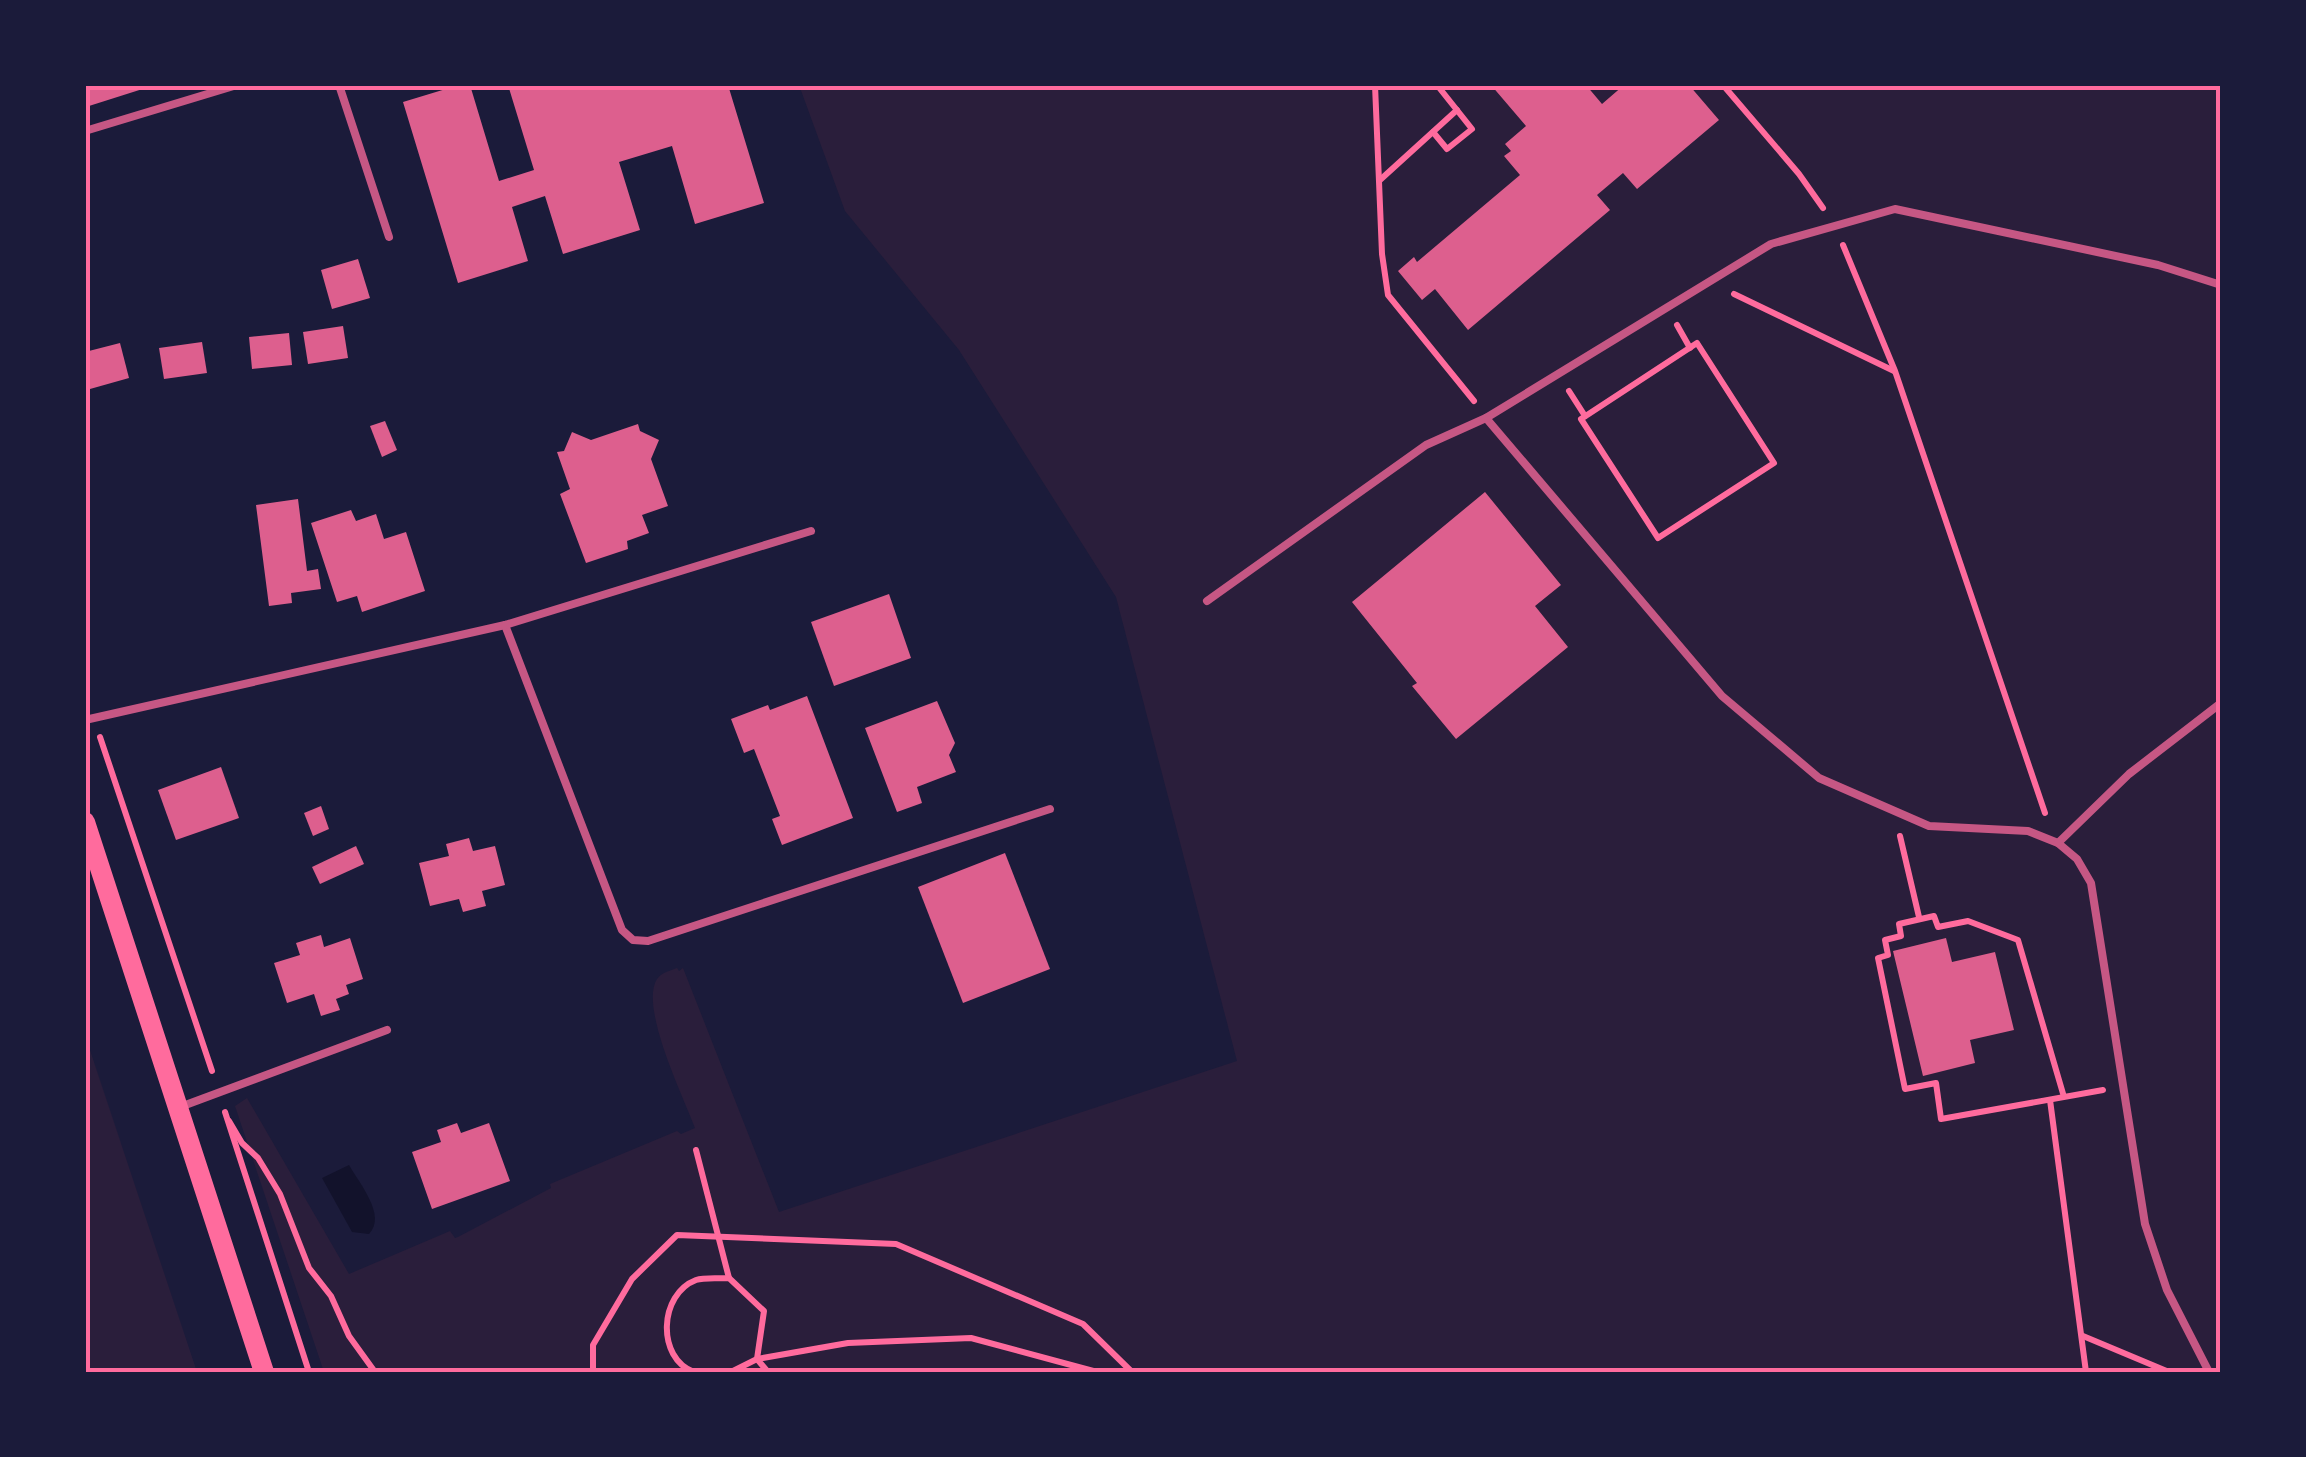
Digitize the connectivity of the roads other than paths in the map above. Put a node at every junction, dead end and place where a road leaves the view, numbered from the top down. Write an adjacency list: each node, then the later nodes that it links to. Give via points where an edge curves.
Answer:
1 (236, 85): 3 (lane)
2 (339, 85): 4 (lane)
3 (85, 131)
4 (389, 237)
5 (2221, 285): 6 (lane, via 2158,265 1895,209 1771,244)
6 (1486, 418): 8 (lane, via 1426,445); 14 (lane, via 1722,696 1819,778 1929,826 2028,831)
7 (811, 531): 9 (lane)
8 (1207, 601)
9 (505, 625): 11 (lane); 12 (lane, via 622,930 633,940 648,941)
10 (2221, 703): 14 (lane, via 2129,774)
11 (89, 719)
12 (1050, 809)
13 (85, 822): 16 (main road)
14 (2058, 843): 18 (lane, via 2092,883 2145,1224 2167,1290)
15 (387, 1030): 16 (lane)
16 (178, 1108): 17 (main road)
17 (264, 1372)
18 (2209, 1372)

